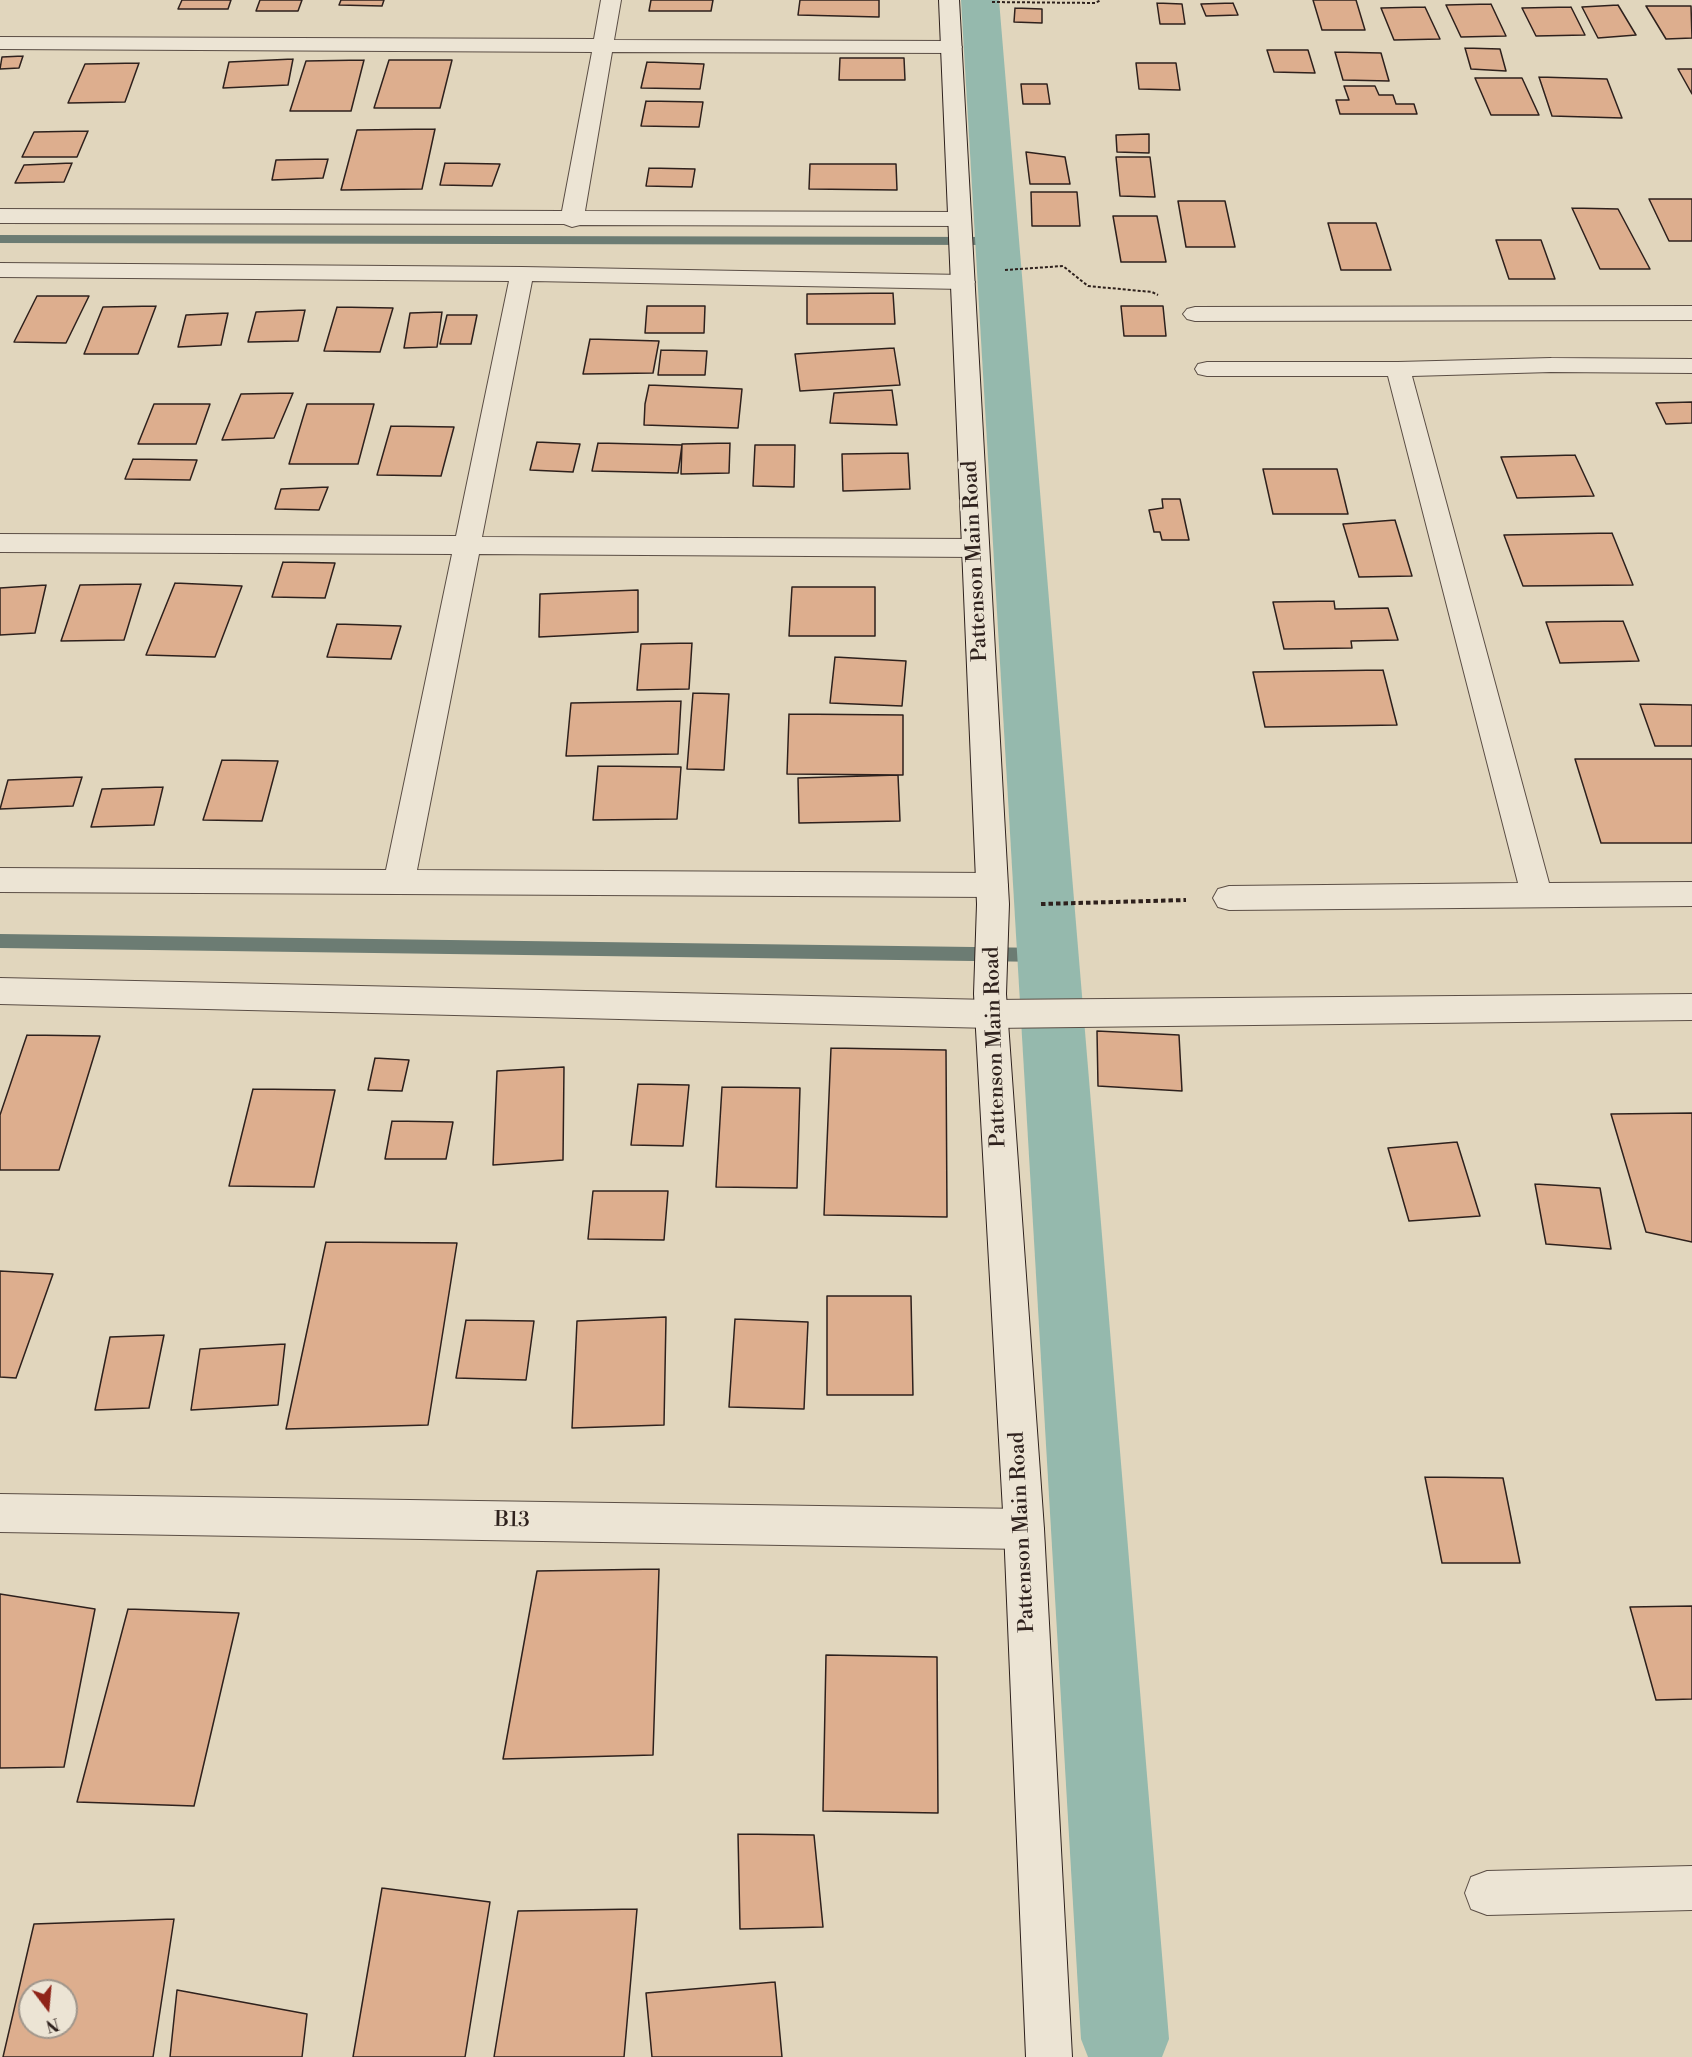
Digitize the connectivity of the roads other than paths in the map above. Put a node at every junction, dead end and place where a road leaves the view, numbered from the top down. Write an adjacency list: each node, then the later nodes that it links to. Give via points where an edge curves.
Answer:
1 (611, 0): 4 (street)
2 (949, 0): 5 (street, Pattenson Main Road)
3 (0, 44): 4 (street)
4 (603, 45): 5 (street); 7 (street)
5 (952, 47): 8 (street, Pattenson Main Road)
6 (0, 216): 7 (street)
7 (572, 219): 8 (street)
8 (960, 225): 11 (street, Pattenson Main Road)
9 (0, 270): 10 (street)
10 (522, 274): 11 (street); 18 (street)
11 (962, 278): 19 (street, Pattenson Main Road)
12 (1692, 313): 13 (street)
13 (1196, 314)
14 (1692, 366): 16 (street)
15 (1207, 369): 16 (street)
16 (1398, 369): 23 (street)
17 (0, 543): 18 (street)
18 (466, 546): 19 (street); 21 (street)
19 (976, 548): 25 (street, Pattenson Main Road)
20 (0, 880): 21 (street)
21 (399, 882): 25 (street)
22 (1692, 894): 23 (street)
23 (1537, 896): 24 (street)
24 (1229, 898)
25 (993, 900): 27 (street, Pattenson Main Road)
26 (0, 991): 27 (street)
27 (996, 1007): 28 (street, via 1077,1015); 30 (street, Pattenson Main Road)
28 (1692, 1007)
29 (0, 1513): 30 (street, B13)
30 (1024, 1529): 33 (street, Pattenson Main Road)
31 (1692, 1888): 32 (street)
32 (1487, 1893)
33 (1049, 2057)

